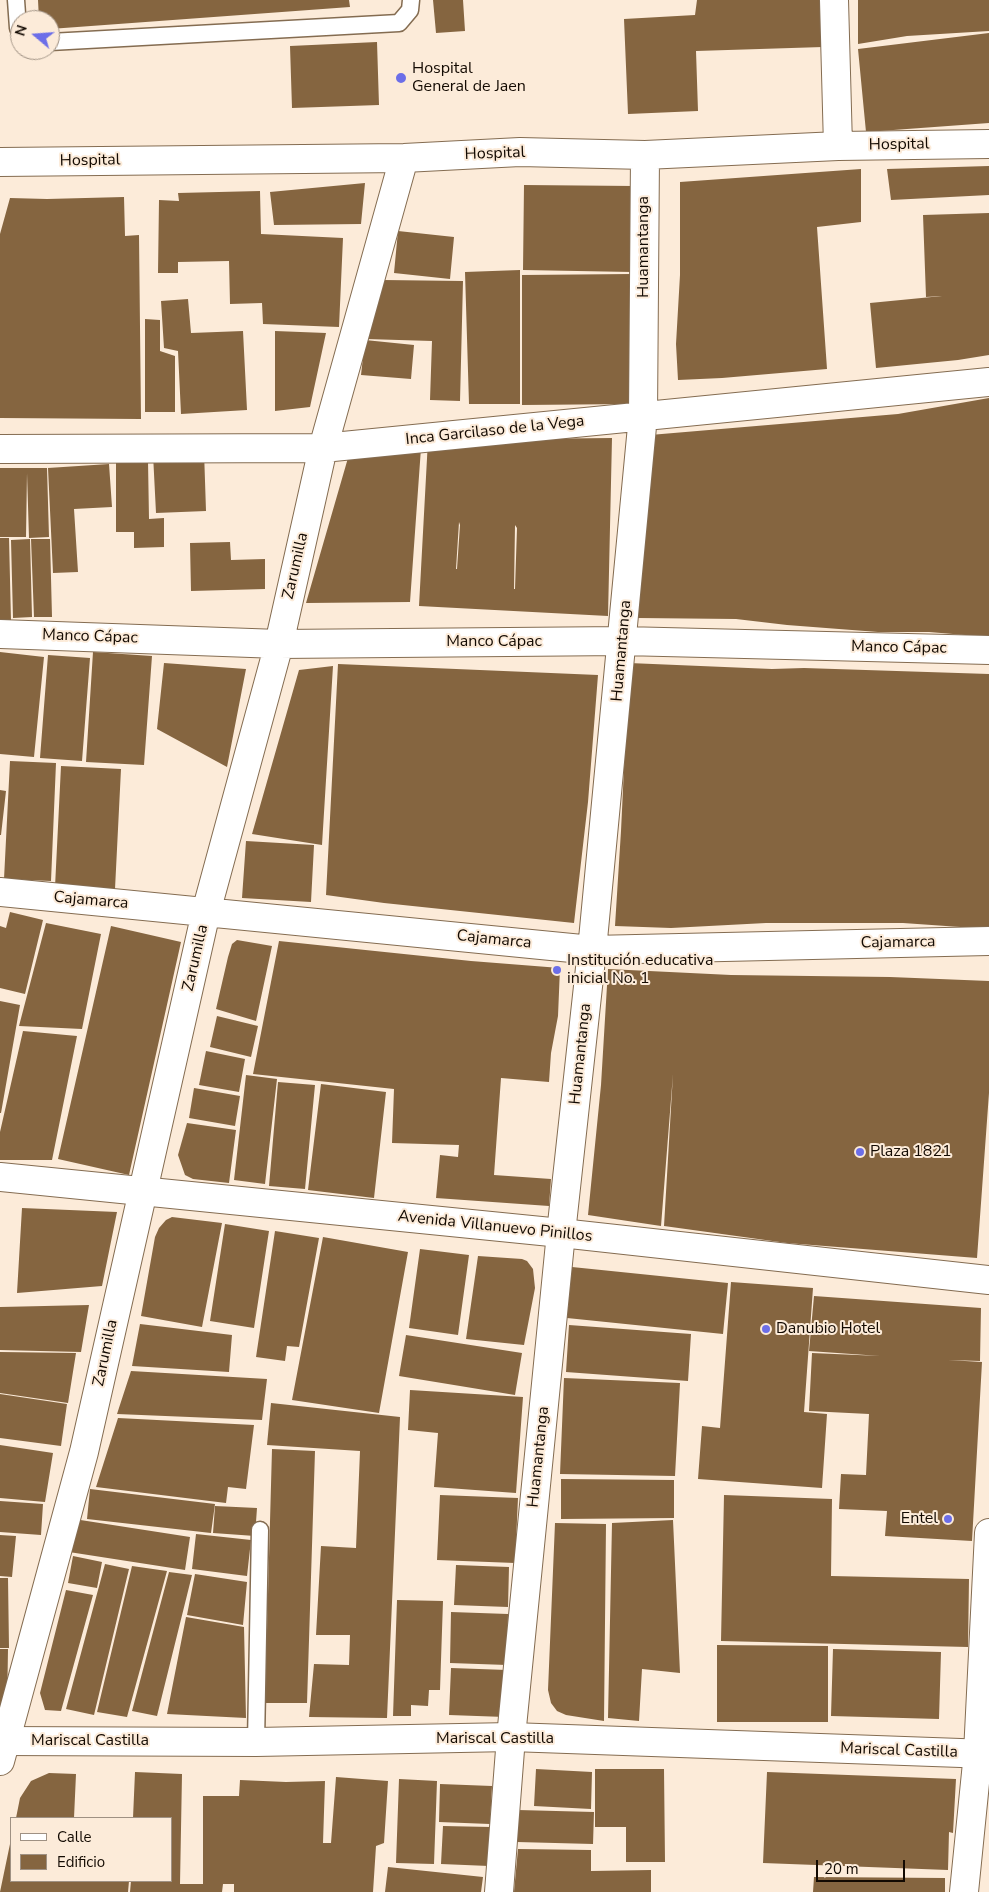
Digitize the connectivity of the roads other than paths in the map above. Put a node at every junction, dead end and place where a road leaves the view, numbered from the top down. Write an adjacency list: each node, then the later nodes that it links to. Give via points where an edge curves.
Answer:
1 (411, 0): 3 (lane, via 410,10 399,23)
2 (834, 0): 5 (street)
3 (60, 41)
4 (989, 144): 5 (street, Hospital)
5 (838, 146): 6 (street, Hospital)
6 (645, 155): 7 (street, Hospital, via 520,152); 10 (street, Huamantanga)
7 (404, 158): 8 (street, Hospital); 11 (street, Zarumilla)
8 (0, 162)
9 (989, 382): 10 (street, Inca Garcilaso de la Vega)
10 (643, 416): 11 (street, Inca Garcilaso de la Vega); 14 (street, Huamantanga)
11 (323, 448): 12 (street, Inca Garcilaso de la Vega); 15 (street, Zarumilla)
12 (0, 449)
13 (0, 634): 15 (street, Manco Cápac)
14 (623, 642): 15 (street, Manco Cápac); 16 (street, Manco Cápac); 20 (street, Huamantanga)
15 (279, 644): 18 (street, Zarumilla)
16 (989, 650)
17 (0, 892): 18 (street, Cajamarca)
18 (206, 912): 20 (street, Cajamarca); 22 (street, Zarumilla)
19 (989, 941): 20 (street, Cajamarca)
20 (592, 950): 23 (street, Huamantanga)
21 (0, 1177): 22 (street, Avenida Villanuevo Pinillos)
22 (142, 1192): 23 (street, Avenida Villanuevo Pinillos); 29 (street, Zarumilla, via 84,1452)
23 (561, 1233): 24 (street, Avenida Villanuevo Pinillos); 27 (street, Huamantanga)
24 (989, 1280)
25 (260, 1530): 28 (lane)
26 (989, 1533): 30 (street)
27 (511, 1737): 28 (street, Mariscal Castilla); 30 (street, Mariscal Castilla); 31 (street, Huamantanga)
28 (256, 1742): 29 (street, Mariscal Castilla)
29 (2, 1748)
30 (983, 1753): 32 (street)
31 (499, 1892)
32 (964, 1892)

